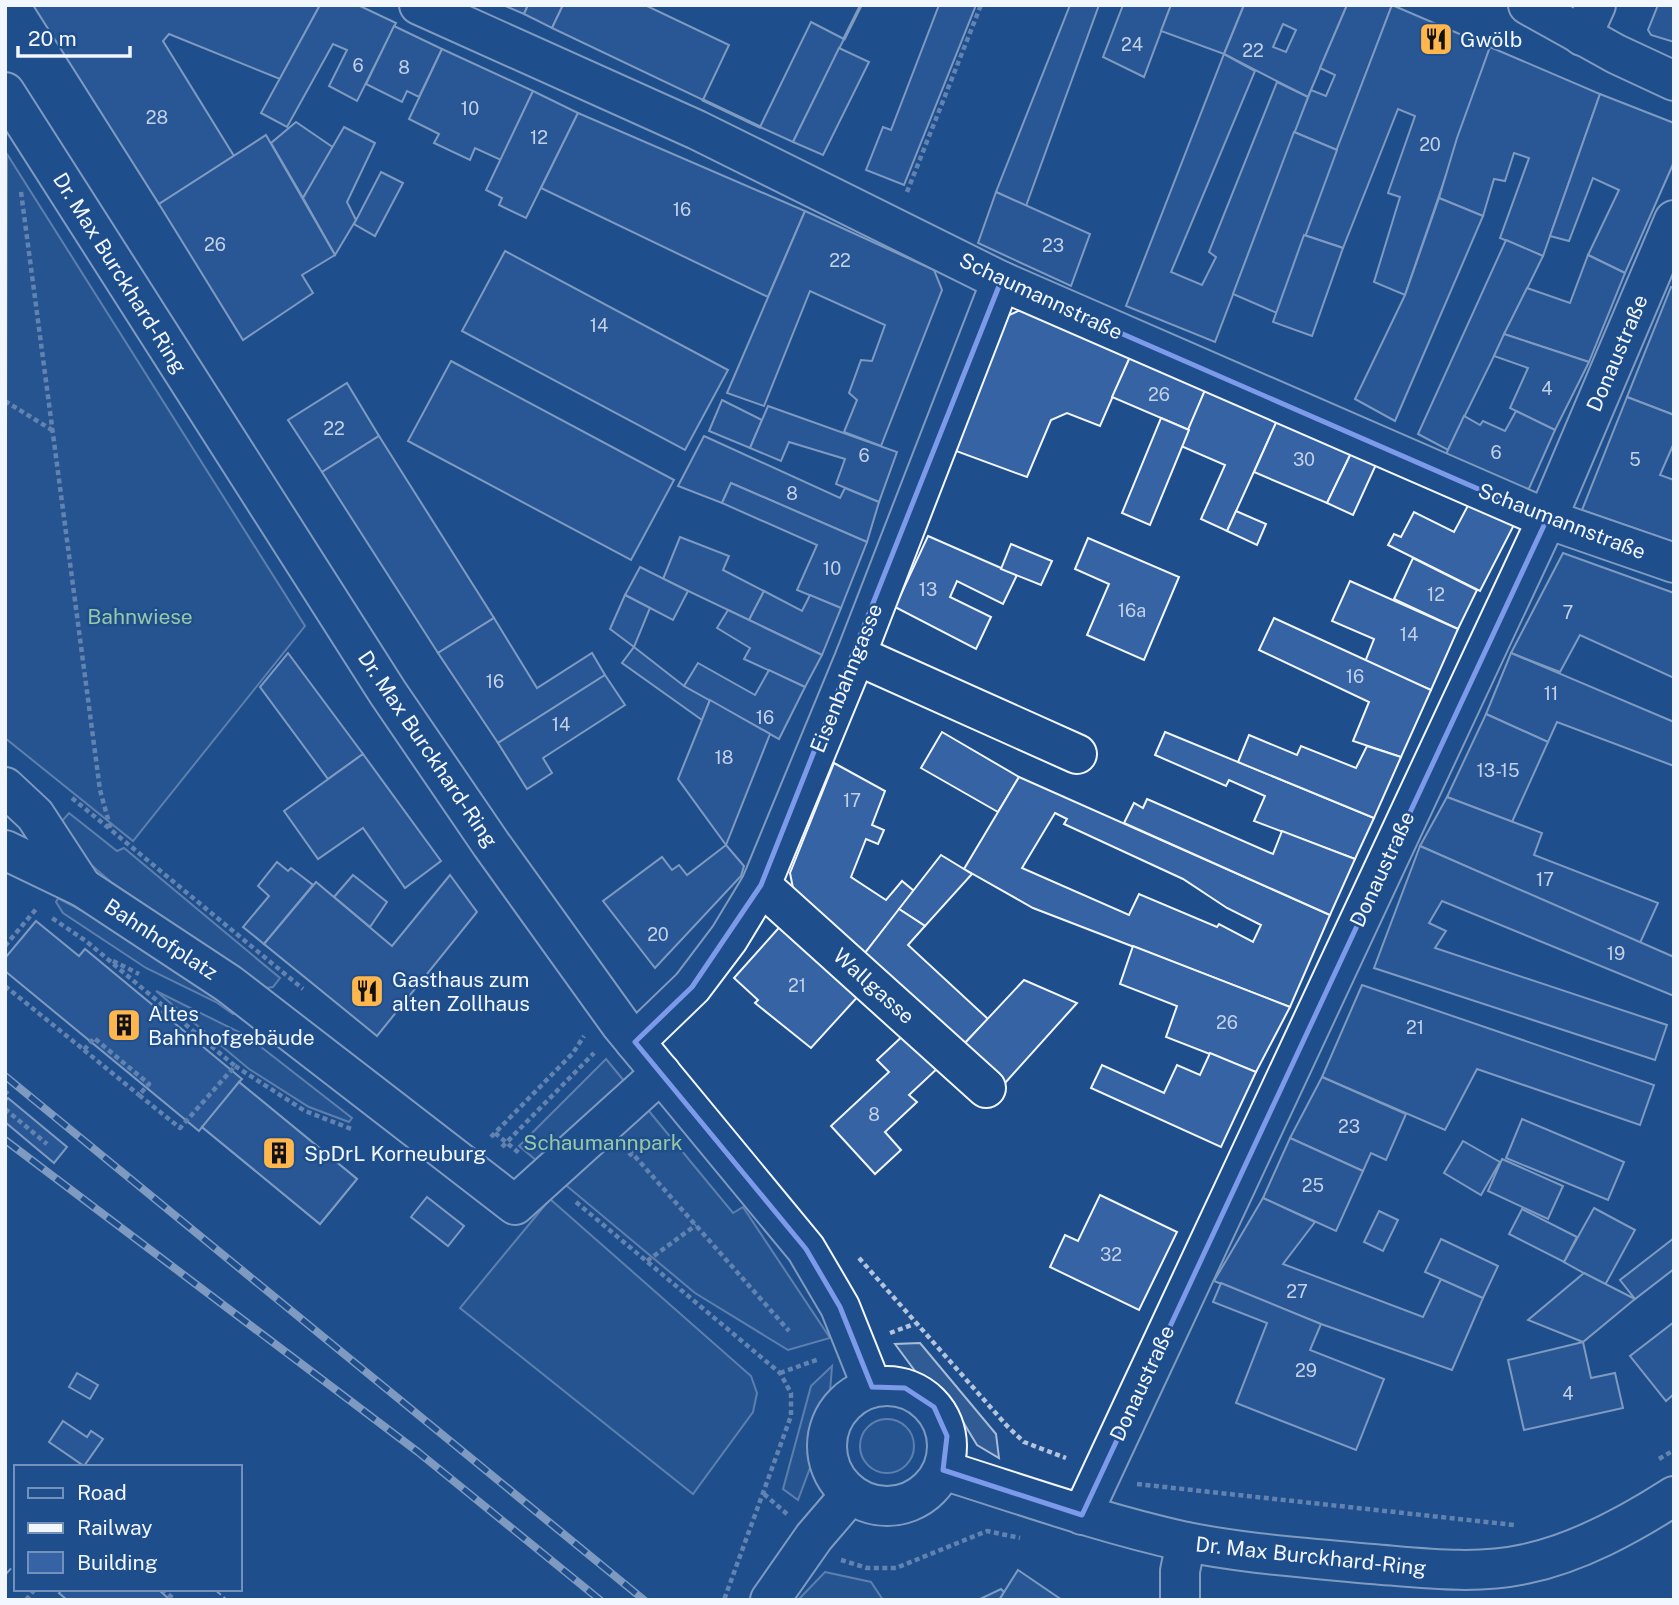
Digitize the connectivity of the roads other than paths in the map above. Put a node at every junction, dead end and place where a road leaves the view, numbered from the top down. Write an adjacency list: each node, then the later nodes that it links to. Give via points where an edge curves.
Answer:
1 (419, 5): 7 (street, Schaumannstraße, via 673,119)
2 (1528, 5): 3 (street)
3 (1589, 20): 4 (street)
4 (1674, 81)
5 (5, 92): 16 (street, Dr. Max Burckhard-Ring, via 388,693)
6 (1674, 220): 8 (street, Donaustraße)
7 (1001, 281): 8 (street, Schaumannstraße); 10 (street, Eisenbahngasse)
8 (1547, 519): 9 (street, Schaumannstraße); 23 (street, Donaustraße)
9 (1674, 564)
10 (856, 655): 11 (street); 14 (street, Eisenbahngasse)
11 (1077, 754)
12 (5, 787): 15 (street, Bahnhofplatz, via 35,816)
13 (5, 850): 15 (street, Bahnhofplatz)
14 (761, 885): 16 (street, Eisenbahngasse, via 692,987); 18 (street, Wallgasse)
15 (82, 887): 17 (street, Bahnhofplatz, via 229,984 515,1205 560,1188)
16 (621, 1025): 17 (street, Dr. Max Burckhard-Ring)
17 (661, 1073): 19 (street, Dr. Max Burckhard-Ring, via 806,1249 840,1307)
18 (986, 1088)
19 (872, 1387): 20 (street, via 905,1388 934,1407 947,1436); 21 (street, via 845,1402 830,1425 827,1441 832,1473)
20 (943, 1470): 21 (street, via 933,1486 906,1503 876,1506); 23 (street, Dr. Max Burckhard-Ring)
21 (850, 1495): 25 (street)
22 (1674, 1496): 24 (street, Dr. Max Burckhard-Ring, via 1602,1537 1522,1565 1443,1570)
23 (1082, 1515): 24 (street, Dr. Max Burckhard-Ring)
24 (1186, 1542): 26 (street)
25 (770, 1600)
26 (1180, 1600)

